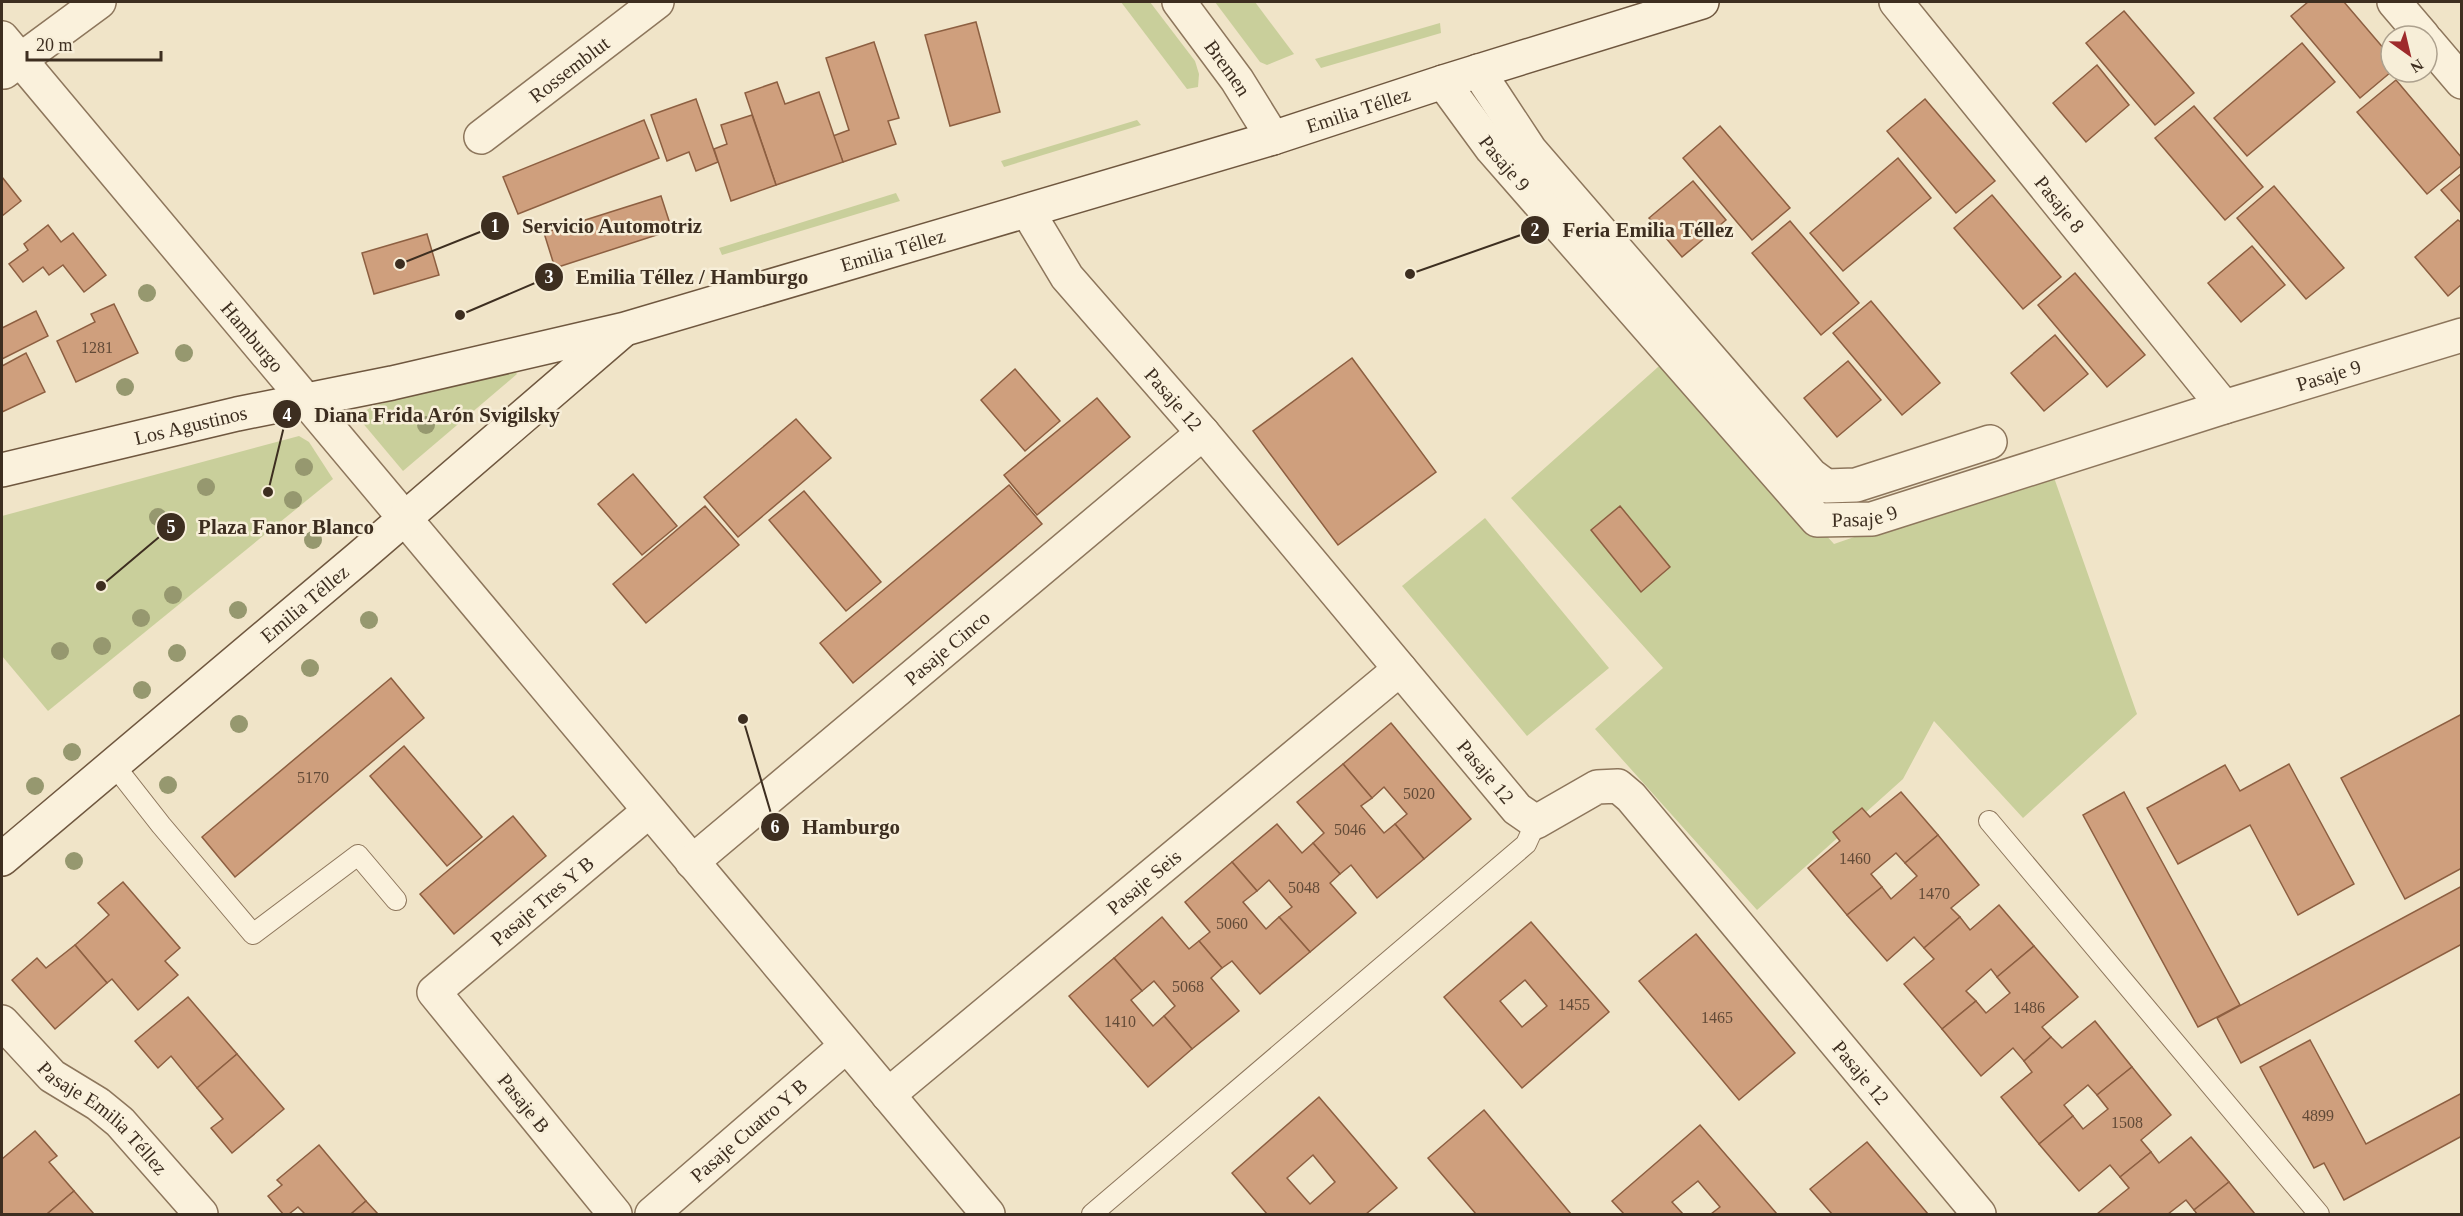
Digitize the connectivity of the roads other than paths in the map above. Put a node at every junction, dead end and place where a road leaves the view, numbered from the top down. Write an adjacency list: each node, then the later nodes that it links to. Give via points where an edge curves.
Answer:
1 (99, 2): 9 (street)
2 (657, 2): 13 (street, Rossemblut)
3 (1179, 2): 14 (street, Bremen, via 1237,80)
4 (1702, 2): 10 (street, Emilia Téllez)
5 (1896, 2): 19 (street, Pasaje 8)
6 (2394, 2): 7 (street)
7 (2413, 24)
8 (2439, 55): 12 (street)
9 (8, 57): 18 (street, Hamburgo)
10 (1478, 71): 11 (street, Emilia Téllez); 21 (street, via 1530,150 1811,474 1826,486 1856,485)
11 (1443, 82): 14 (street, Emilia Téllez); 19 (street, Pasaje 9, via 1500,158 1817,520 1872,519)
12 (2462, 82)
13 (481, 137)
14 (1273, 138): 15 (street, Emilia Téllez)
15 (1028, 212): 16 (street, Emilia Téllez); 20 (street, Pasaje 12, via 1067,277)
16 (625, 329): 18 (street, Los Agustinos); 23 (street, Emilia Téllez)
17 (2458, 342): 19 (street, Pasaje 9)
18 (305, 399): 22 (street, Los Agustinos); 23 (street, Hamburgo)
19 (2224, 406)
20 (1203, 433): 24 (street, Pasaje 12); 30 (street, Pasaje Cinco)
21 (1990, 442)
22 (2, 470)
23 (405, 519): 25 (street, Emilia Téllez); 26 (street, Hamburgo)
24 (1400, 669): 28 (street, Pasaje 12, via 1517,810); 35 (street, Pasaje Seis)
25 (114, 765): 29 (street, Emilia Téllez); 31 (lane, via 253,934 358,855)
26 (649, 811): 30 (street, Hamburgo); 32 (street, Pasaje Tres Y B)
27 (1989, 821): 42 (lane)
28 (1536, 822): 40 (lane, via 1526,844); 41 (street, Pasaje 12, via 1597,786 1618,786 1631,797)
29 (2, 859)
30 (692, 862): 34 (street, Hamburgo)
31 (396, 900)
32 (434, 992): 37 (street, Pasaje B)
33 (2, 1022): 36 (street, Pasaje Emilia Téllez, via 52,1077 120,1122)
34 (846, 1046): 35 (street, Hamburgo); 38 (street, Pasaje Cuatro Y B)
35 (888, 1095): 39 (street, Hamburgo)
36 (201, 1215)
37 (615, 1215)
38 (652, 1215)
39 (988, 1215)
40 (1092, 1215)
41 (1979, 1215)
42 (2319, 1215)

